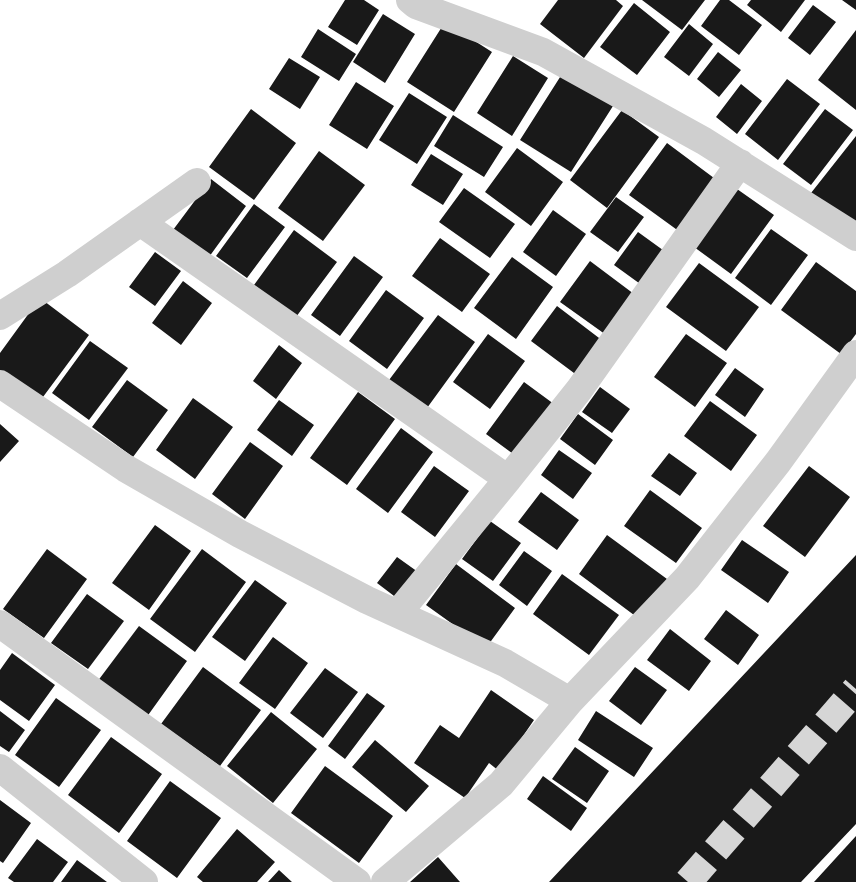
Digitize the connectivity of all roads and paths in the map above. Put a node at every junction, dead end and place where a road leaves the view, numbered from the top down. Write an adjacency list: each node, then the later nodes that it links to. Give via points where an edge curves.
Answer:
1 (410, 0): 2 (street, via 543,52)
2 (740, 163): 5 (street); 9 (street, via 579,390)
3 (197, 182): 4 (street)
4 (140, 222): 6 (street); 9 (street)
5 (856, 237)
6 (0, 316)
7 (856, 354): 12 (street, via 778,462 687,578)
8 (0, 384): 10 (street, via 125,468 195,509 367,600)
9 (508, 479): 10 (street)
10 (398, 613): 12 (street, via 505,663)
11 (0, 624): 15 (street)
12 (570, 701): 16 (street, via 501,784)
13 (0, 768): 14 (street)
14 (144, 882)
15 (357, 882)
16 (385, 882)

